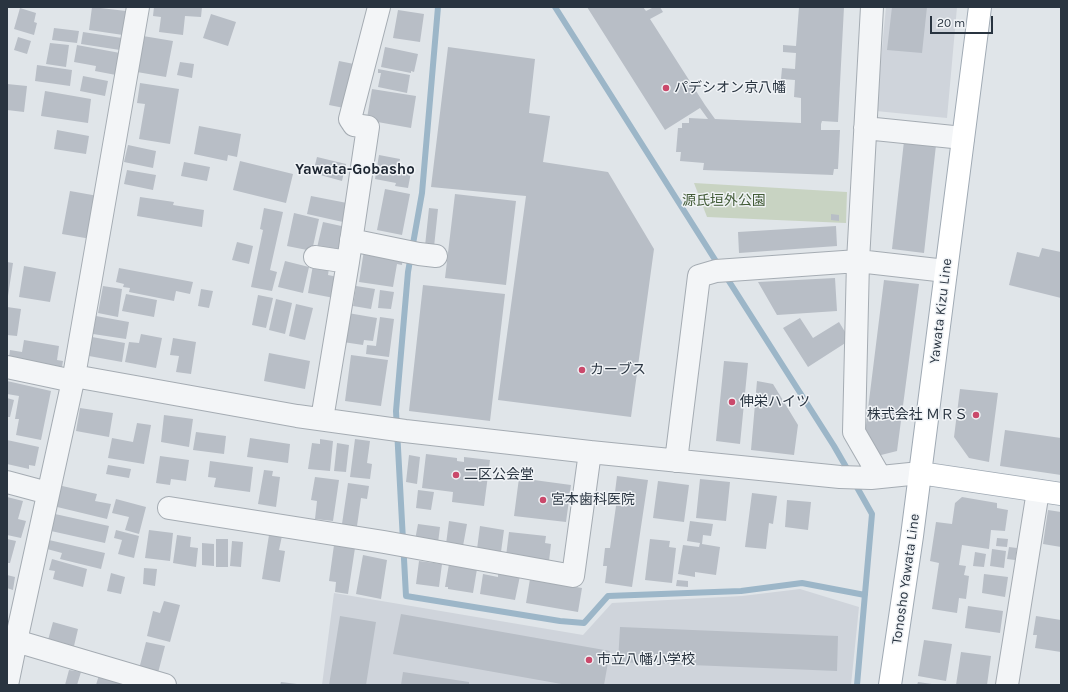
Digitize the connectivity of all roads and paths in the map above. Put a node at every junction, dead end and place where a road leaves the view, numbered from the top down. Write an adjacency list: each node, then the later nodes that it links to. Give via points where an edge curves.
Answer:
1 (138, 7): 14 (street)
2 (379, 7): 7 (street, via 350,119 354,125 368,127)
3 (872, 7): 5 (street)
4 (980, 7): 6 (main road, Yawata Kizu Line)
5 (865, 128): 6 (street); 10 (street)
6 (963, 138): 12 (main road, Yawata Kizu Line)
7 (351, 240): 8 (street); 11 (street)
8 (420, 254)
9 (315, 257): 11 (street)
10 (858, 261): 12 (street); 17 (street, via 744,268 699,276); 19 (street, via 854,432)
11 (348, 262): 15 (street)
12 (946, 271): 18 (main road, Yawata Kizu Line)
13 (7, 367): 14 (street)
14 (74, 378): 15 (street); 22 (street)
15 (322, 419): 16 (street)
16 (590, 452): 17 (street); 24 (street, via 573,576)
17 (676, 461): 19 (street, via 840,477)
18 (920, 473): 19 (street); 21 (main road); 28 (main road, Tonosho Yawata Line)
19 (876, 478)
20 (7, 482): 22 (street)
21 (1038, 491): 23 (main road); 29 (street)
22 (48, 493): 25 (street)
23 (1061, 494)
24 (169, 508)
25 (16, 641): 26 (street); 27 (street)
26 (7, 685)
27 (165, 685)
28 (890, 685)
29 (1007, 685)

